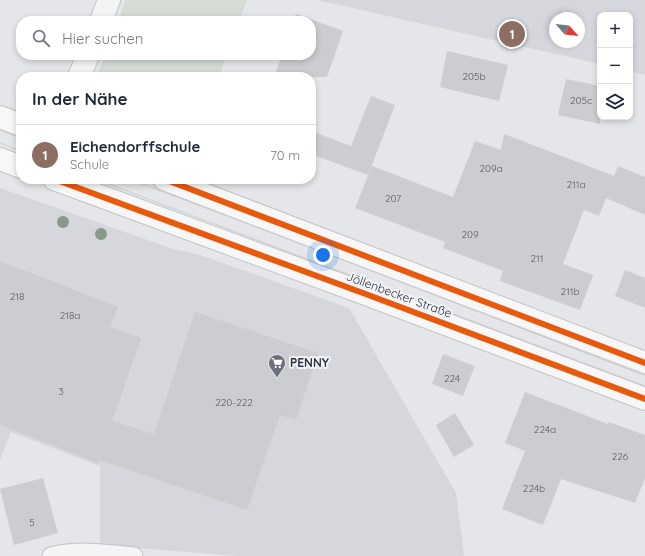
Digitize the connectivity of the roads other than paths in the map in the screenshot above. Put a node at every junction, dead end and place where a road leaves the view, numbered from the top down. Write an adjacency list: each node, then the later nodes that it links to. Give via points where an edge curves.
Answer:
1 (109, 0): 2 (street)
2 (103, 16)
3 (86, 60): 4 (street)
4 (81, 72)
5 (0, 117): 6 (main road)
6 (16, 123)
7 (0, 159): 8 (main road)
8 (16, 165)
9 (68, 184): 12 (main road, Jöllenbecker Straße)
10 (177, 184): 11 (main road, Jöllenbecker Straße)
11 (645, 363)
12 (645, 399)
13 (51, 556): 14 (lane, via 65,552)
14 (134, 556)

